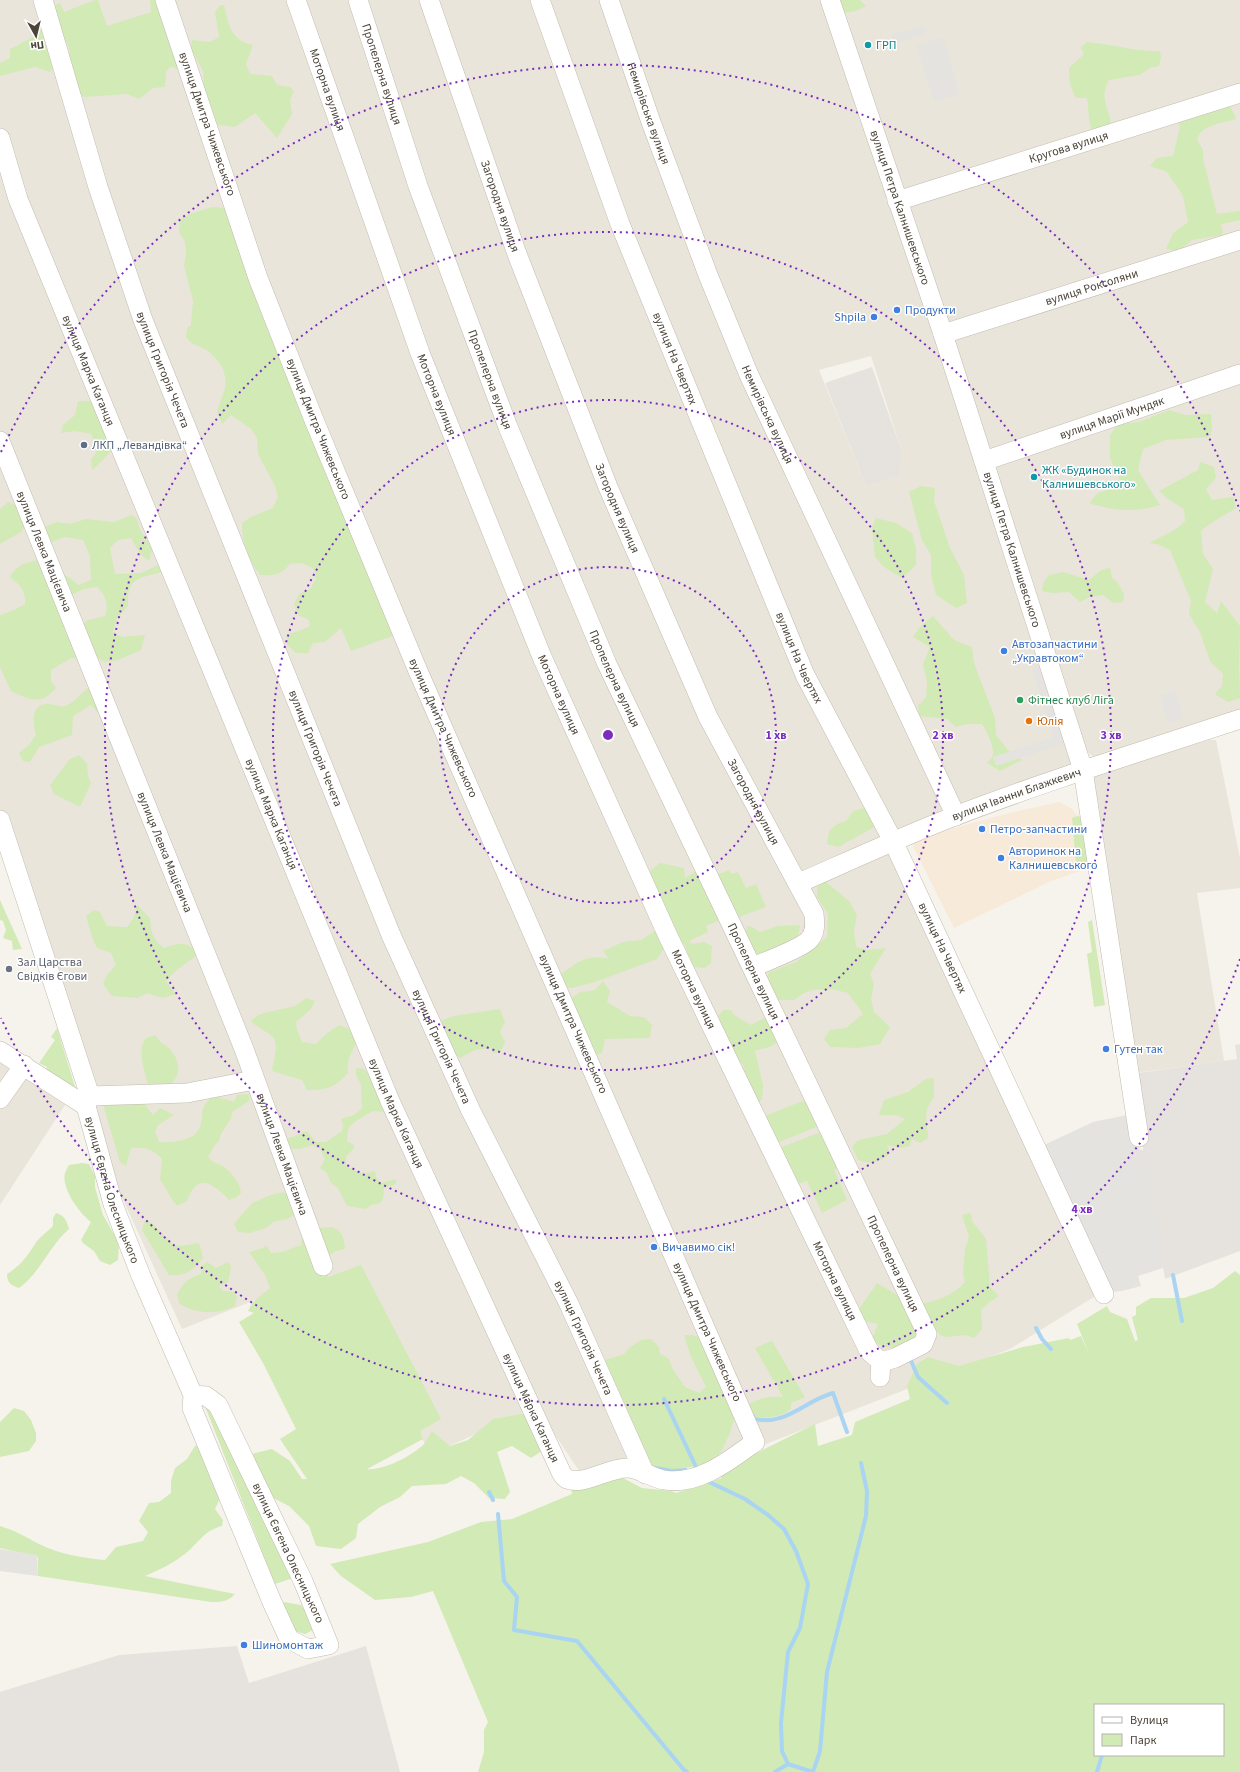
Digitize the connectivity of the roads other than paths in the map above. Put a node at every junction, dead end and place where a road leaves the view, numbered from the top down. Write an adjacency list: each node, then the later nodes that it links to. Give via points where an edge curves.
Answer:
1 (43, 0): 34 (street, вулиця Григорія Чечета, via 98,187 143,320 391,935 471,1111 569,1304)
2 (165, 0): 34 (street, вулиця Дмитра Чижевського, via 258,278 314,420 418,671 755,1442 719,1468 685,1480 665,1480)
3 (296, 0): 32 (street, Моторна вулиця, via 420,353 542,657 682,965 869,1351 880,1369)
4 (358, 0): 23 (street, Пропелерна вулиця, via 418,186 511,433 608,664)
5 (429, 0): 22 (street, Загородня вулиця, via 517,254 608,487 708,717)
6 (540, 0): 21 (street, вулиця На Чвертях, via 620,224 804,675)
7 (609, 0): 19 (street, Немирівська вулиця, via 708,275 749,375)
8 (830, 0): 11 (street, вулиця Петра Калнишевського)
9 (1240, 93): 11 (street, Кругова вулиця)
10 (0, 138): 34 (street, вулиця Марка Каганця, via 21,205 390,1101 561,1472 568,1479 585,1480 610,1470 628,1468)
11 (897, 201): 13 (street, вулиця Петра Калнишевського)
12 (1240, 240): 13 (street, вулиця Роксоляни)
13 (943, 334): 16 (street, вулиця Петра Калнишевського)
14 (1240, 374): 16 (street, вулиця Марії Мундяк)
15 (0, 441): 26 (street, вулиця Левка Мацієвича, via 244,1049)
16 (984, 461): 18 (street, вулиця Петра Калнишевського)
17 (1240, 719): 18 (street, вулиця Іванни Блажкевич)
18 (1083, 770): 19 (street, вулиця Іванни Блажкевич); 29 (street, вулиця Петра Калнишевського)
19 (956, 816): 21 (street, вулиця Іванни Блажкевич)
20 (0, 820): 28 (street, вулиця Євгена Олесницького)
21 (893, 841): 22 (street, вулиця Іванни Блажкевич); 31 (street, вулиця На Чвертях)
22 (799, 883): 23 (street, Загородня вулиця, via 814,914 814,931 808,940)
23 (753, 967): 32 (street, Пропелерна вулиця, via 927,1334 923,1344)
24 (0, 1050): 25 (street)
25 (24, 1065): 27 (street); 28 (street)
26 (254, 1080): 28 (street, via 187,1093); 30 (street, вулиця Левка Мацієвича)
27 (0, 1099)
28 (88, 1101): 33 (street, вулиця Євгена Олесницького, via 113,1204)
29 (1139, 1137)
30 (323, 1266)
31 (1104, 1294)
32 (907, 1352)
33 (193, 1395): 33 (street, вулиця Євгена Олесницького, via 192,1408 289,1639 308,1649 329,1645 303,1581 218,1405 206,1396)
34 (645, 1474)

